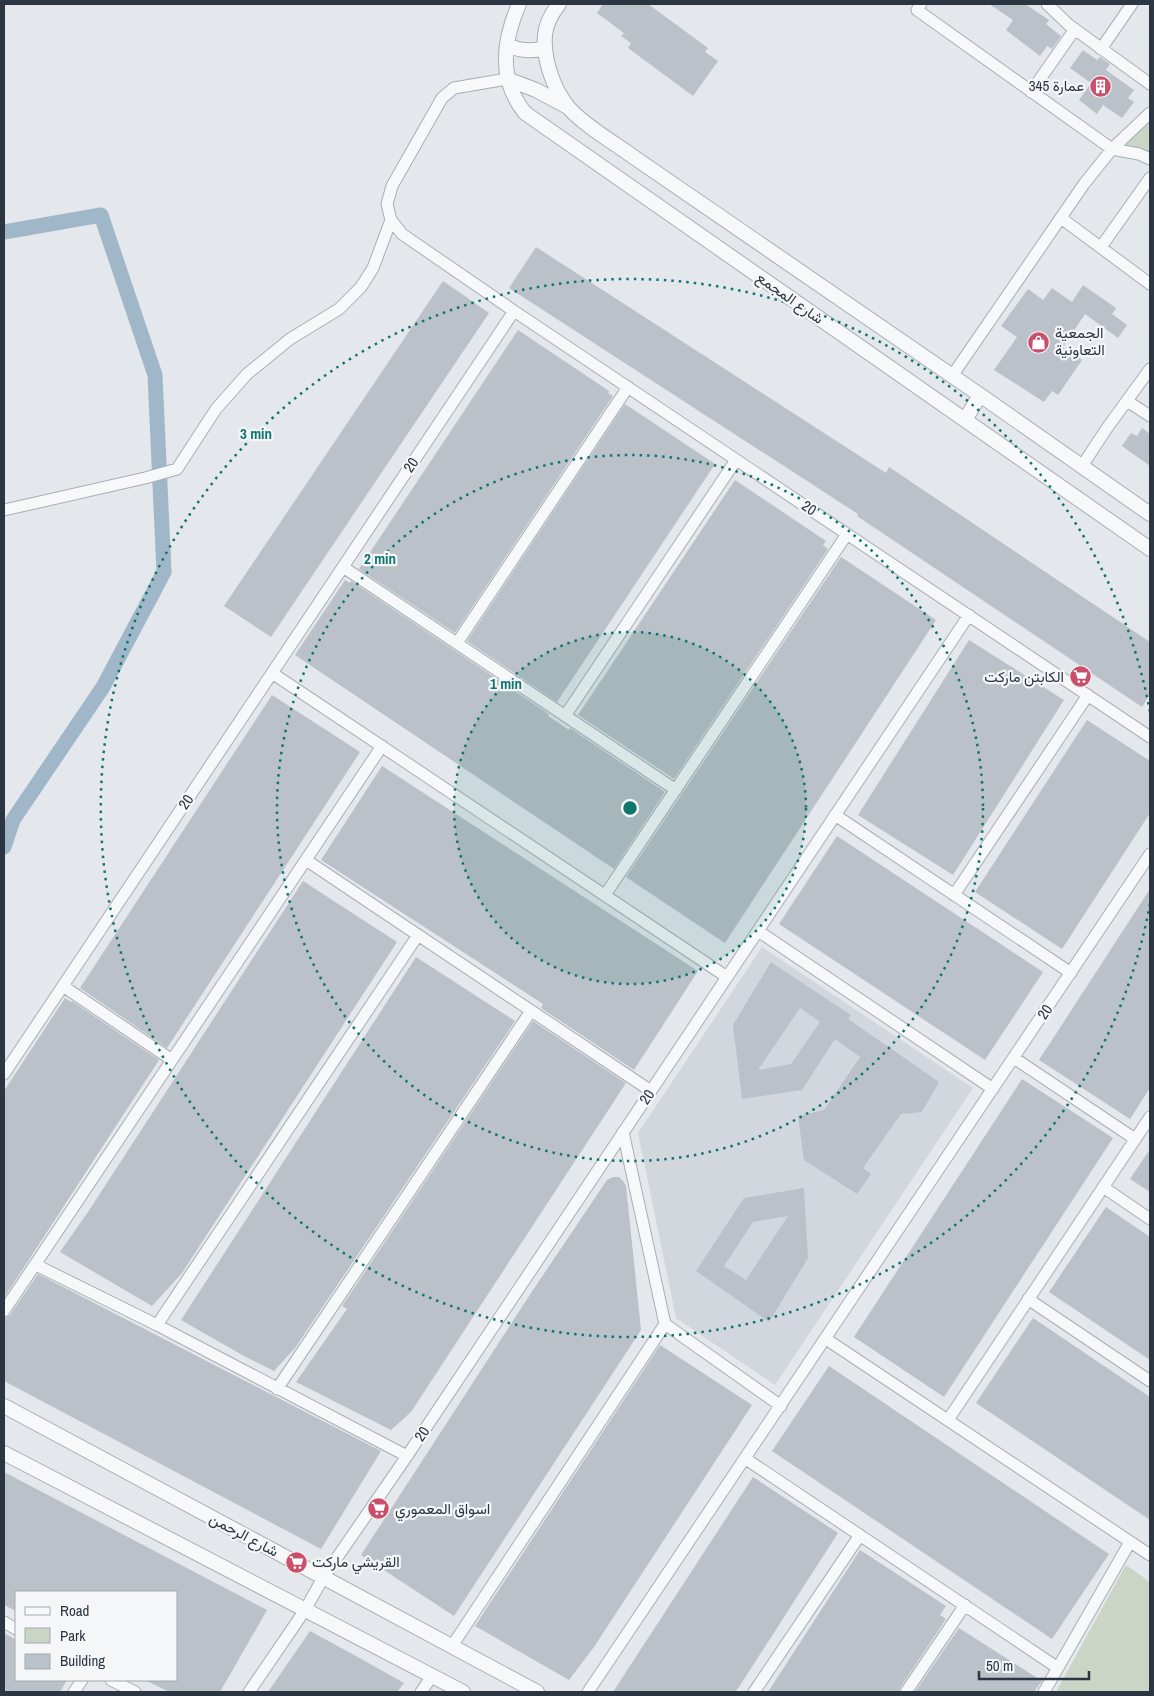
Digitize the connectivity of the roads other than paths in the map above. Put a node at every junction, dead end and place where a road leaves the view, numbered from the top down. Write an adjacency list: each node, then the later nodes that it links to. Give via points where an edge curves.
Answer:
1 (519, 4): 7 (street, شارع المجمع)
2 (559, 4): 8 (street, شارع المجمع, via 548,21)
3 (921, 4): 12 (street, via 917,10)
4 (1047, 4): 6 (street)
5 (1132, 4): 9 (street)
6 (1074, 29): 9 (street); 12 (street)
7 (508, 44): 8 (street, via 530,51); 10 (street, شارع المجمع)
8 (545, 48): 13 (street, شارع المجمع, via 550,73)
9 (1102, 48): 11 (street)
10 (507, 79): 13 (street); 19 (street, via 454,88 442,98 392,186 387,204); 29 (street, شارع المجمع, via 518,104 534,121)
11 (1150, 84)
12 (1031, 92): 15 (street)
13 (568, 107): 24 (street, شارع المجمع, via 635,158)
14 (1150, 112): 15 (street)
15 (1112, 149): 16 (street); 18 (street)
16 (1150, 159)
17 (1150, 178): 20 (street)
18 (1061, 218): 20 (street); 24 (street)
19 (391, 220): 22 (street, via 402,234); 32 (street, via 373,268 361,287 339,309 290,339 247,374 216,408 177,469)
20 (1101, 247): 21 (street)
21 (1150, 284)
22 (514, 311): 25 (street, 20); 36 (street, 20)
23 (1150, 369): 27 (street)
24 (952, 376): 26 (street, شارع المجمع)
25 (628, 387): 30 (street, 20); 38 (street)
26 (980, 395): 29 (street); 31 (street, شارع المجمع)
27 (1126, 401): 28 (street); 31 (street)
28 (1150, 416)
29 (965, 420): 35 (street, شارع المجمع)
30 (736, 460): 34 (street, 20); 41 (street)
31 (1082, 466): 33 (street, شارع المجمع)
32 (4, 510)
33 (1150, 514)
34 (847, 534): 37 (street, 20); 44 (street)
35 (1150, 549)
36 (343, 567): 38 (street); 39 (street, 20)
37 (968, 615): 40 (street, 20); 45 (street, 20)
38 (457, 643): 41 (street)
39 (272, 673): 43 (street); 54 (street, 20)
40 (1088, 695): 42 (street, 20); 48 (street)
41 (565, 716): 44 (street)
42 (1150, 737)
43 (382, 746): 47 (street); 49 (street)
44 (676, 790): 49 (street)
45 (835, 815): 48 (street); 50 (street, 20)
46 (1150, 854): 52 (street, 20)
47 (306, 860): 51 (street); 57 (street)
48 (954, 895): 52 (street)
49 (605, 896): 53 (street)
50 (758, 931): 53 (street, 20); 59 (street)
51 (418, 935): 55 (street); 70 (street)
52 (1071, 973): 56 (street, 20)
53 (727, 977): 60 (street, 20)
54 (63, 986): 57 (street); 58 (street, 20)
55 (531, 1011): 60 (street); 73 (street)
56 (1014, 1058): 59 (street, 20); 63 (street)
57 (172, 1060): 66 (street)
58 (4, 1074)
59 (993, 1089): 71 (street, 20)
60 (651, 1091): 62 (street, 20)
61 (1150, 1116): 63 (street)
62 (623, 1132): 69 (street); 78 (street, 20)
63 (1135, 1139): 64 (street)
64 (1103, 1187): 65 (street); 67 (street)
65 (1150, 1219)
66 (36, 1265): 68 (street); 70 (street)
67 (1028, 1299): 72 (street); 76 (street)
68 (4, 1311)
69 (664, 1324): 75 (street); 88 (street)
70 (157, 1325): 73 (street)
71 (826, 1339): 75 (street, 20); 76 (street)
72 (1150, 1381)
73 (278, 1389): 78 (street)
74 (4, 1406): 83 (street, شارع الرحمن)
75 (781, 1406): 79 (street, 20)
76 (948, 1420): 81 (street)
77 (4, 1453): 85 (street)
78 (407, 1456): 83 (street, 20)
79 (746, 1459): 80 (street); 99 (street, 20)
80 (860, 1535): 84 (street); 100 (street)
81 (1130, 1542): 82 (street); 89 (street)
82 (1150, 1556)
83 (323, 1578): 85 (street, 20); 88 (street, شارع الرحمن)
84 (964, 1605): 89 (street); 101 (street)
85 (304, 1610): 90 (street); 95 (street)
86 (4, 1622): 87 (street)
87 (15, 1628)
88 (452, 1646): 98 (street, شارع الرحمن)
89 (1058, 1668): 102 (street)
90 (432, 1676): 96 (street); 97 (street)
91 (81, 1681): 93 (street)
92 (113, 1681): 94 (street)
93 (74, 1692)
94 (135, 1692)
95 (249, 1692)
96 (421, 1692)
97 (462, 1692)
98 (537, 1692)
99 (588, 1692)
100 (754, 1692)
101 (906, 1692)
102 (1044, 1692)

